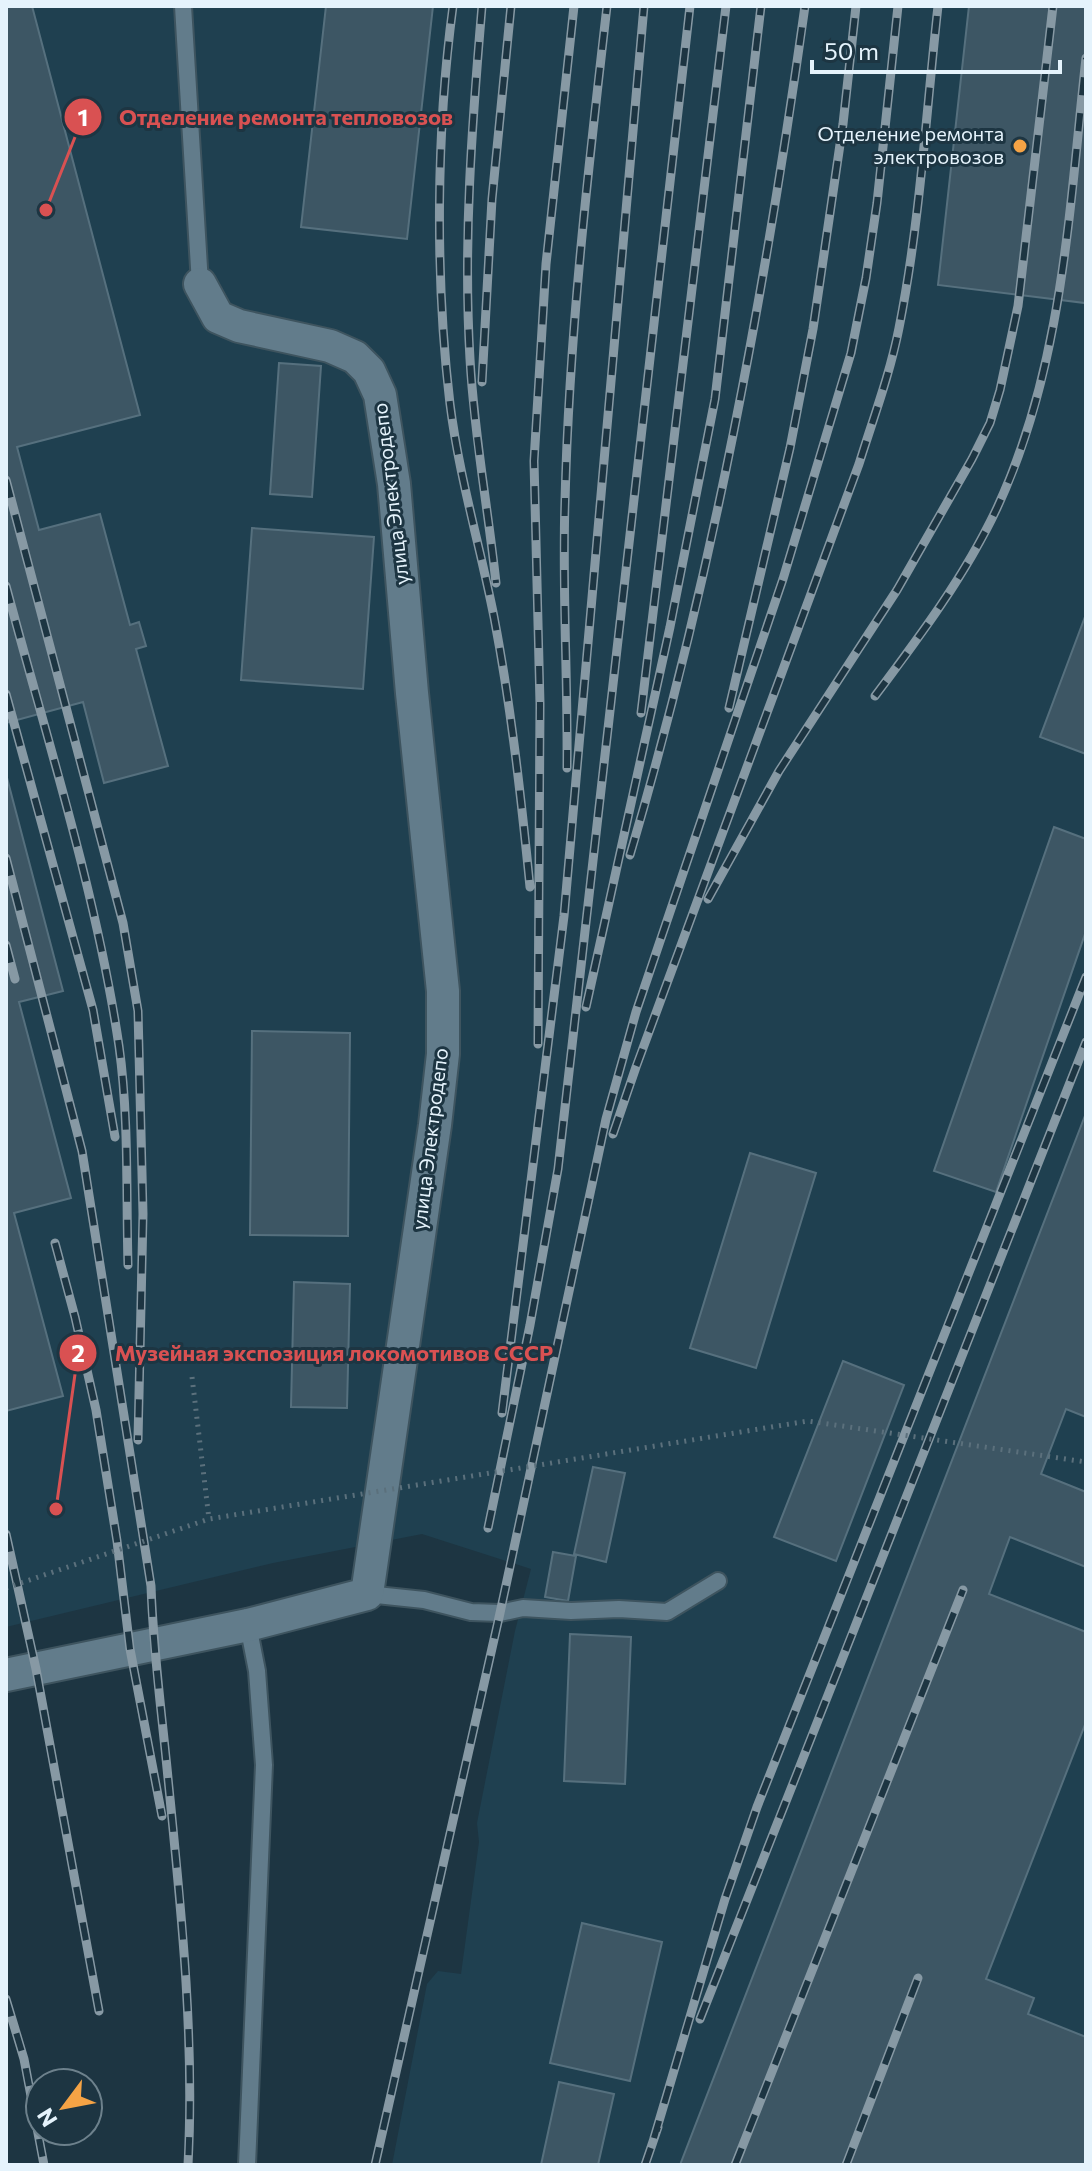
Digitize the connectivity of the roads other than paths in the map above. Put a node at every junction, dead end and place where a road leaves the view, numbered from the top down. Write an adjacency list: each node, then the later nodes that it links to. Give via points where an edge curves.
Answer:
1 (183, 6): 2 (lane)
2 (200, 284): 4 (street, улица Электродепо, via 218,317 330,346 355,357 369,371 380,395 394,484 443,991 443,1054)
3 (718, 1581): 4 (lane, via 667,1612 471,1612)
4 (367, 1594): 5 (street)
5 (248, 1625): 6 (street); 7 (lane, via 264,1765)
6 (6, 1675)
7 (247, 2165)

